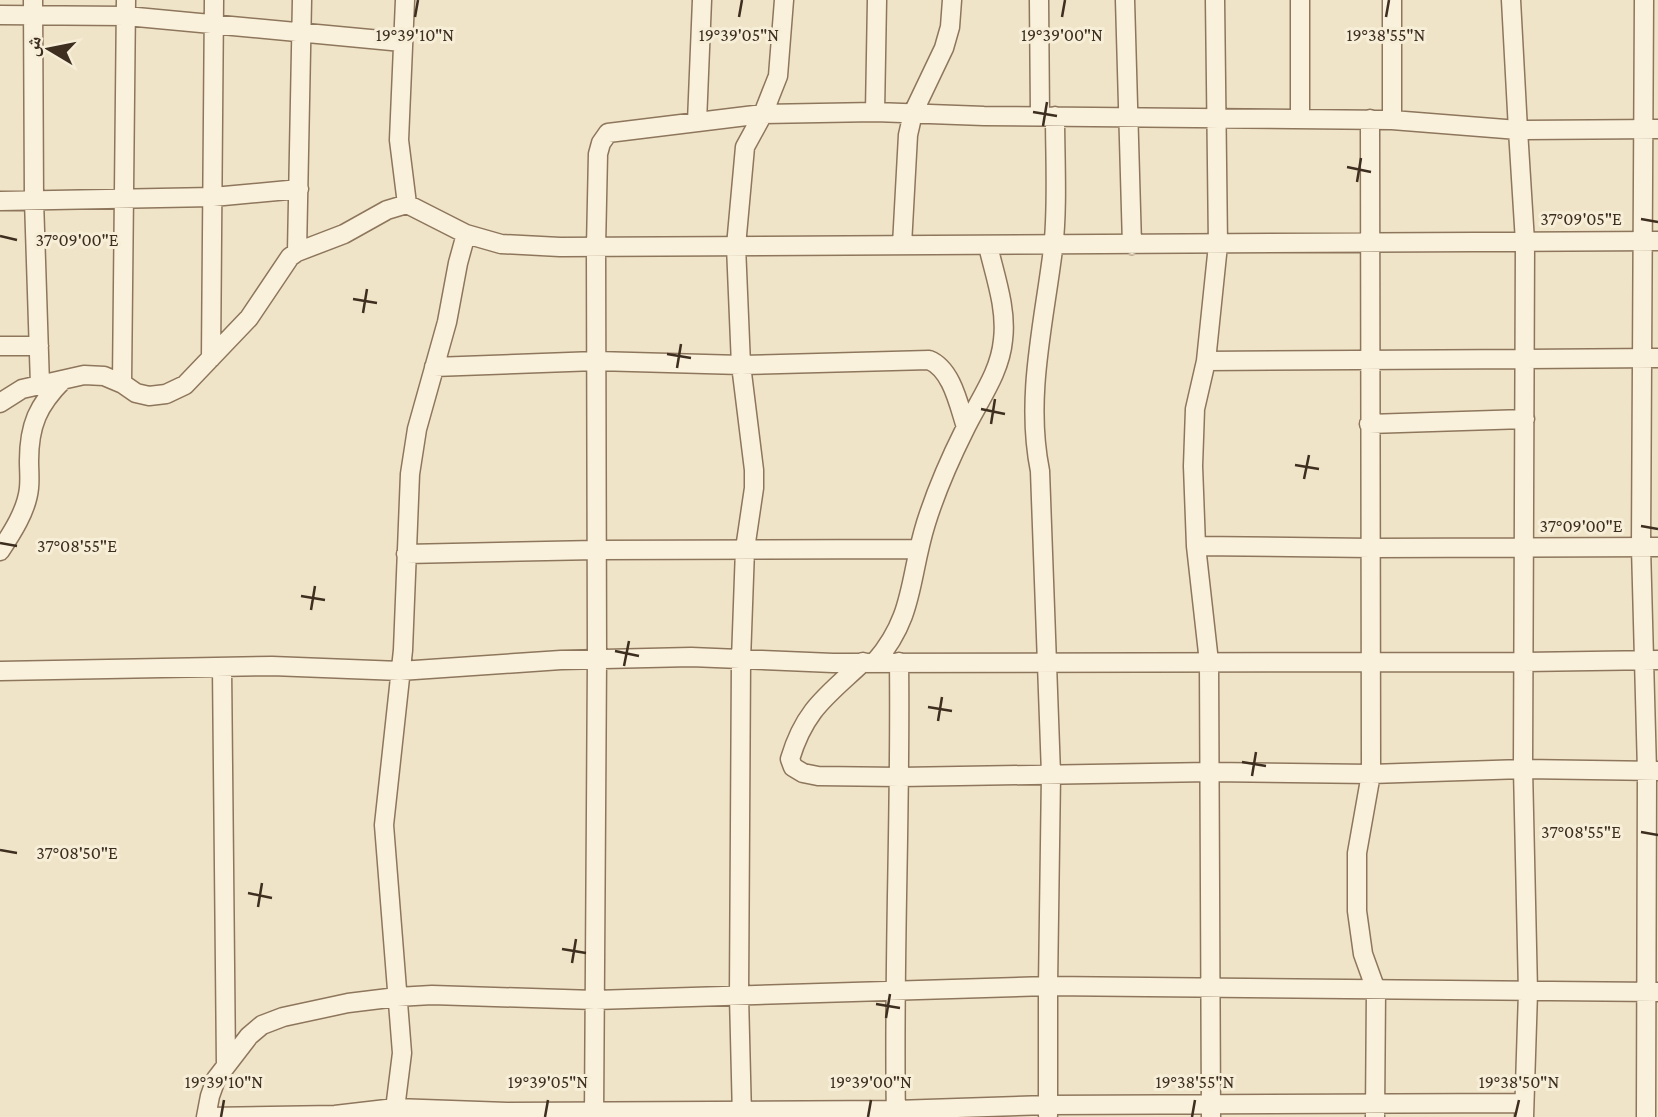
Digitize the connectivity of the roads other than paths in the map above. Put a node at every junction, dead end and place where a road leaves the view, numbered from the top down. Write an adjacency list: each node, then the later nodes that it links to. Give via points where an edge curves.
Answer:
1 (214, 0): 18 (street)
2 (302, 0): 19 (street)
3 (405, 0): 20 (street)
4 (702, 0): 30 (street)
5 (784, 0): 23 (street, via 778,76)
6 (877, 0): 21 (street)
7 (952, 0): 22 (street, via 944,48)
8 (1039, 0): 24 (street)
9 (1125, 0): 26 (street)
10 (1215, 0): 25 (street)
11 (1300, 0): 27 (street)
12 (1392, 0): 29 (street)
13 (1511, 0): 32 (street)
14 (1644, 0): 31 (street)
15 (33, 7): 16 (street); 17 (street); 36 (street)
16 (126, 8): 18 (street); 35 (street)
17 (0, 15)
18 (215, 24): 19 (street); 34 (street)
19 (302, 33): 20 (street); 33 (street)
20 (402, 42): 38 (street, via 399,140)
21 (876, 112): 22 (street); 23 (street)
22 (913, 113): 24 (street); 43 (street)
23 (763, 114): 30 (street); 45 (street, via 745,147)
24 (1047, 116): 26 (street); 47 (street)
25 (1216, 116): 26 (street); 27 (street); 44 (street)
26 (1129, 117): 48 (street)
27 (1300, 117): 28 (street)
28 (1370, 119): 29 (street); 42 (street)
29 (1392, 120): 32 (street)
30 (697, 122): 49 (street, via 608,133 598,154)
31 (1650, 129): 32 (street); 40 (street)
32 (1518, 130): 41 (street)
33 (299, 189): 34 (street); 50 (street)
34 (213, 197): 35 (street); 53 (street)
35 (125, 198): 36 (street); 62 (street)
36 (34, 200): 37 (street); 52 (street)
37 (0, 201)
38 (407, 204): 39 (street); 50 (street)
39 (466, 234): 49 (street, via 502,244); 60 (street)
40 (1650, 241): 41 (street); 54 (street)
41 (1525, 242): 42 (street); 56 (street)
42 (1371, 243): 44 (street); 55 (street)
43 (902, 245): 45 (street); 46 (street)
44 (1218, 245): 48 (street); 58 (street)
45 (736, 246): 49 (street); 59 (street)
46 (988, 246): 47 (street); 67 (street, via 1004,323 1003,343 995,373)
47 (1054, 246): 48 (street); 82 (street, via 1034,380)
48 (1132, 246)
49 (596, 247): 57 (street)
50 (298, 252): 53 (street, via 285,263 249,318)
51 (0, 346): 52 (street)
52 (38, 346): 63 (street)
53 (211, 358): 62 (street, via 185,385 166,394 136,393)
54 (1650, 358): 56 (street); 70 (street)
55 (1369, 360): 56 (street); 58 (street); 66 (street)
56 (1525, 360): 65 (street)
57 (596, 361): 59 (street); 60 (street); 74 (street)
58 (1206, 361): 68 (street, via 1195,409)
59 (741, 365): 67 (street, via 929,360 936,363 953,390); 72 (street, via 754,470)
60 (434, 367): 76 (street, via 412,457)
61 (64, 380): 62 (street, via 94,375); 63 (street); 75 (street, via 36,416 30,439 29,489)
62 (122, 383)
63 (40, 385): 64 (street, via 22,389)
64 (0, 403)
65 (1525, 419): 66 (street); 69 (street)
66 (1369, 424): 71 (street)
67 (966, 427): 73 (street)
68 (1196, 546): 71 (street); 83 (street)
69 (1523, 547): 70 (street); 71 (street); 85 (street)
70 (1650, 547): 79 (street)
71 (1371, 548): 84 (street)
72 (745, 549): 73 (street); 74 (street); 78 (street)
73 (919, 549): 80 (street, via 901,626 891,644)
74 (596, 550): 76 (street); 77 (street)
75 (0, 551)
76 (406, 554): 88 (street)
77 (597, 659): 78 (street); 88 (street); 103 (street)
78 (741, 660): 80 (street); 101 (street)
79 (1652, 660): 85 (street); 90 (street)
80 (869, 662): 81 (street); 94 (street, via 814,708 804,721 790,759 793,767 811,774)
81 (899, 662): 82 (street); 94 (street)
82 (1047, 662): 83 (street); 93 (street)
83 (1209, 662): 84 (street); 91 (street)
84 (1372, 662): 85 (street); 92 (street)
85 (1524, 662): 89 (street)
86 (222, 667): 87 (street); 88 (street); 104 (street)
87 (0, 671)
88 (400, 671): 102 (street, via 384,825)
89 (1523, 769): 90 (street); 92 (street); 99 (street)
90 (1652, 771): 100 (street)
91 (1210, 772): 92 (street); 93 (street); 96 (street)
92 (1371, 774): 97 (street, via 1357,853 1357,911 1363,954)
93 (1051, 775): 94 (street); 95 (street)
94 (900, 777): 98 (street)
95 (1048, 986): 96 (street); 98 (street); 106 (street)
96 (1210, 986): 97 (street); 107 (street)
97 (1376, 990): 99 (street); 108 (street)
98 (895, 991): 101 (street); 113 (street)
99 (1528, 992): 100 (street); 105 (street)
100 (1652, 992): 115 (street)
101 (740, 996): 103 (street); 112 (street)
102 (397, 997): 103 (street); 104 (street, via 348,1003 262,1024); 109 (street, via 402,1053)
103 (595, 1000): 111 (street)
104 (226, 1065): 114 (street, via 216,1079)
105 (1524, 1110): 108 (street)
106 (1048, 1111): 107 (street); 113 (street)
107 (1211, 1111): 108 (street)
108 (1375, 1111)
109 (395, 1113): 110 (street); 114 (street)
110 (520, 1114): 111 (street)
111 (594, 1114): 112 (street)
112 (742, 1114): 113 (street)
113 (896, 1114)
114 (207, 1117)
115 (1646, 1117)

